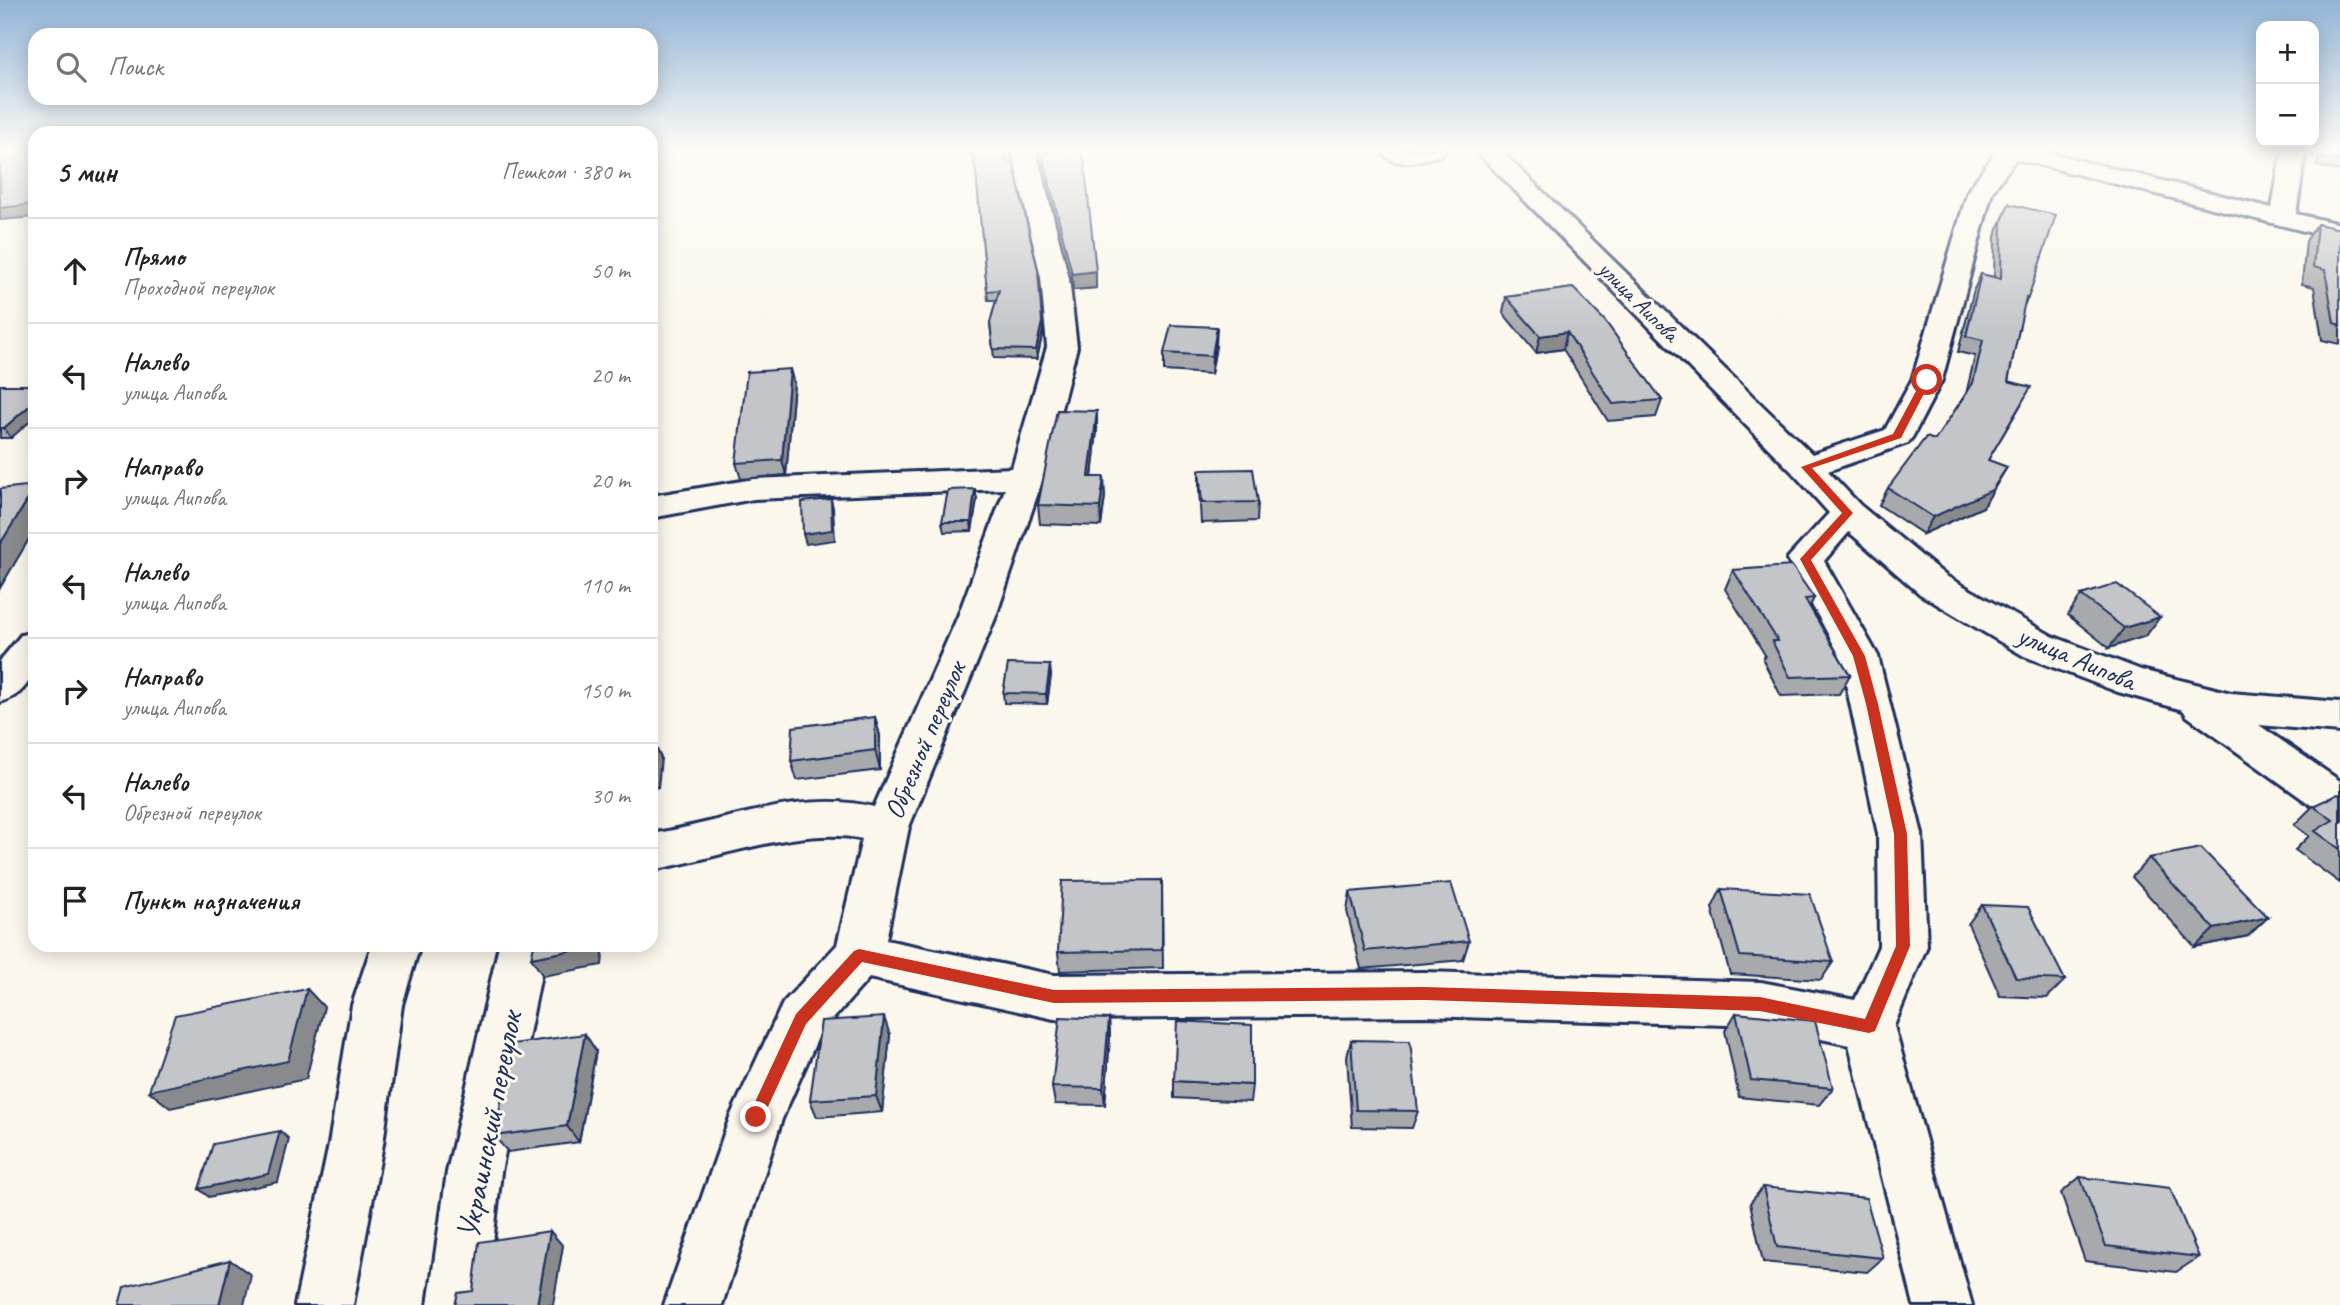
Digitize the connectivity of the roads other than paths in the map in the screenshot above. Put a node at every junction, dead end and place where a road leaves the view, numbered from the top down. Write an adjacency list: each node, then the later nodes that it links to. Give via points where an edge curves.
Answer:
1 (1041, 211): 9 (street, Обрезной переулок, via 1055,278 1062,347)
2 (1548, 211): 8 (street, улица Аипова)
3 (1974, 211): 8 (street, via 1927,380 1897,436)
4 (2258, 211): 6 (street)
5 (2284, 211): 6 (street)
6 (2283, 217): 7 (street)
7 (2340, 232)
8 (1806, 467): 11 (street, улица Аипова)
9 (1026, 478): 10 (street, via 754,489); 17 (street, Обрезной переулок, via 977,616)
10 (658, 506)
11 (1848, 513): 14 (street, улица Аипова, via 1933,585 2038,646 2132,682); 22 (street, via 1805,559 1859,656 1900,834 1903,946)
12 (28, 654): 13 (street)
13 (0, 688)
14 (2189, 697): 15 (street, улица Аипова, via 2231,708); 16 (street)
15 (2340, 717)
16 (2340, 803)
17 (887, 827): 18 (street, via 841,818 783,824); 21 (street, Обрезной переулок)
18 (658, 851)
19 (394, 952): 23 (street, via 377,1005 356,1144)
20 (521, 952): 24 (street, Украинский переулок, via 474,1172)
21 (859, 955): 22 (street, via 1054,997 1424,993 1760,1004); 25 (street, Обрезной переулок, via 801,1019 756,1117)
22 (1869, 1026): 26 (street)
23 (324, 1305)
24 (457, 1305)
25 (693, 1305)
26 (1943, 1305)

